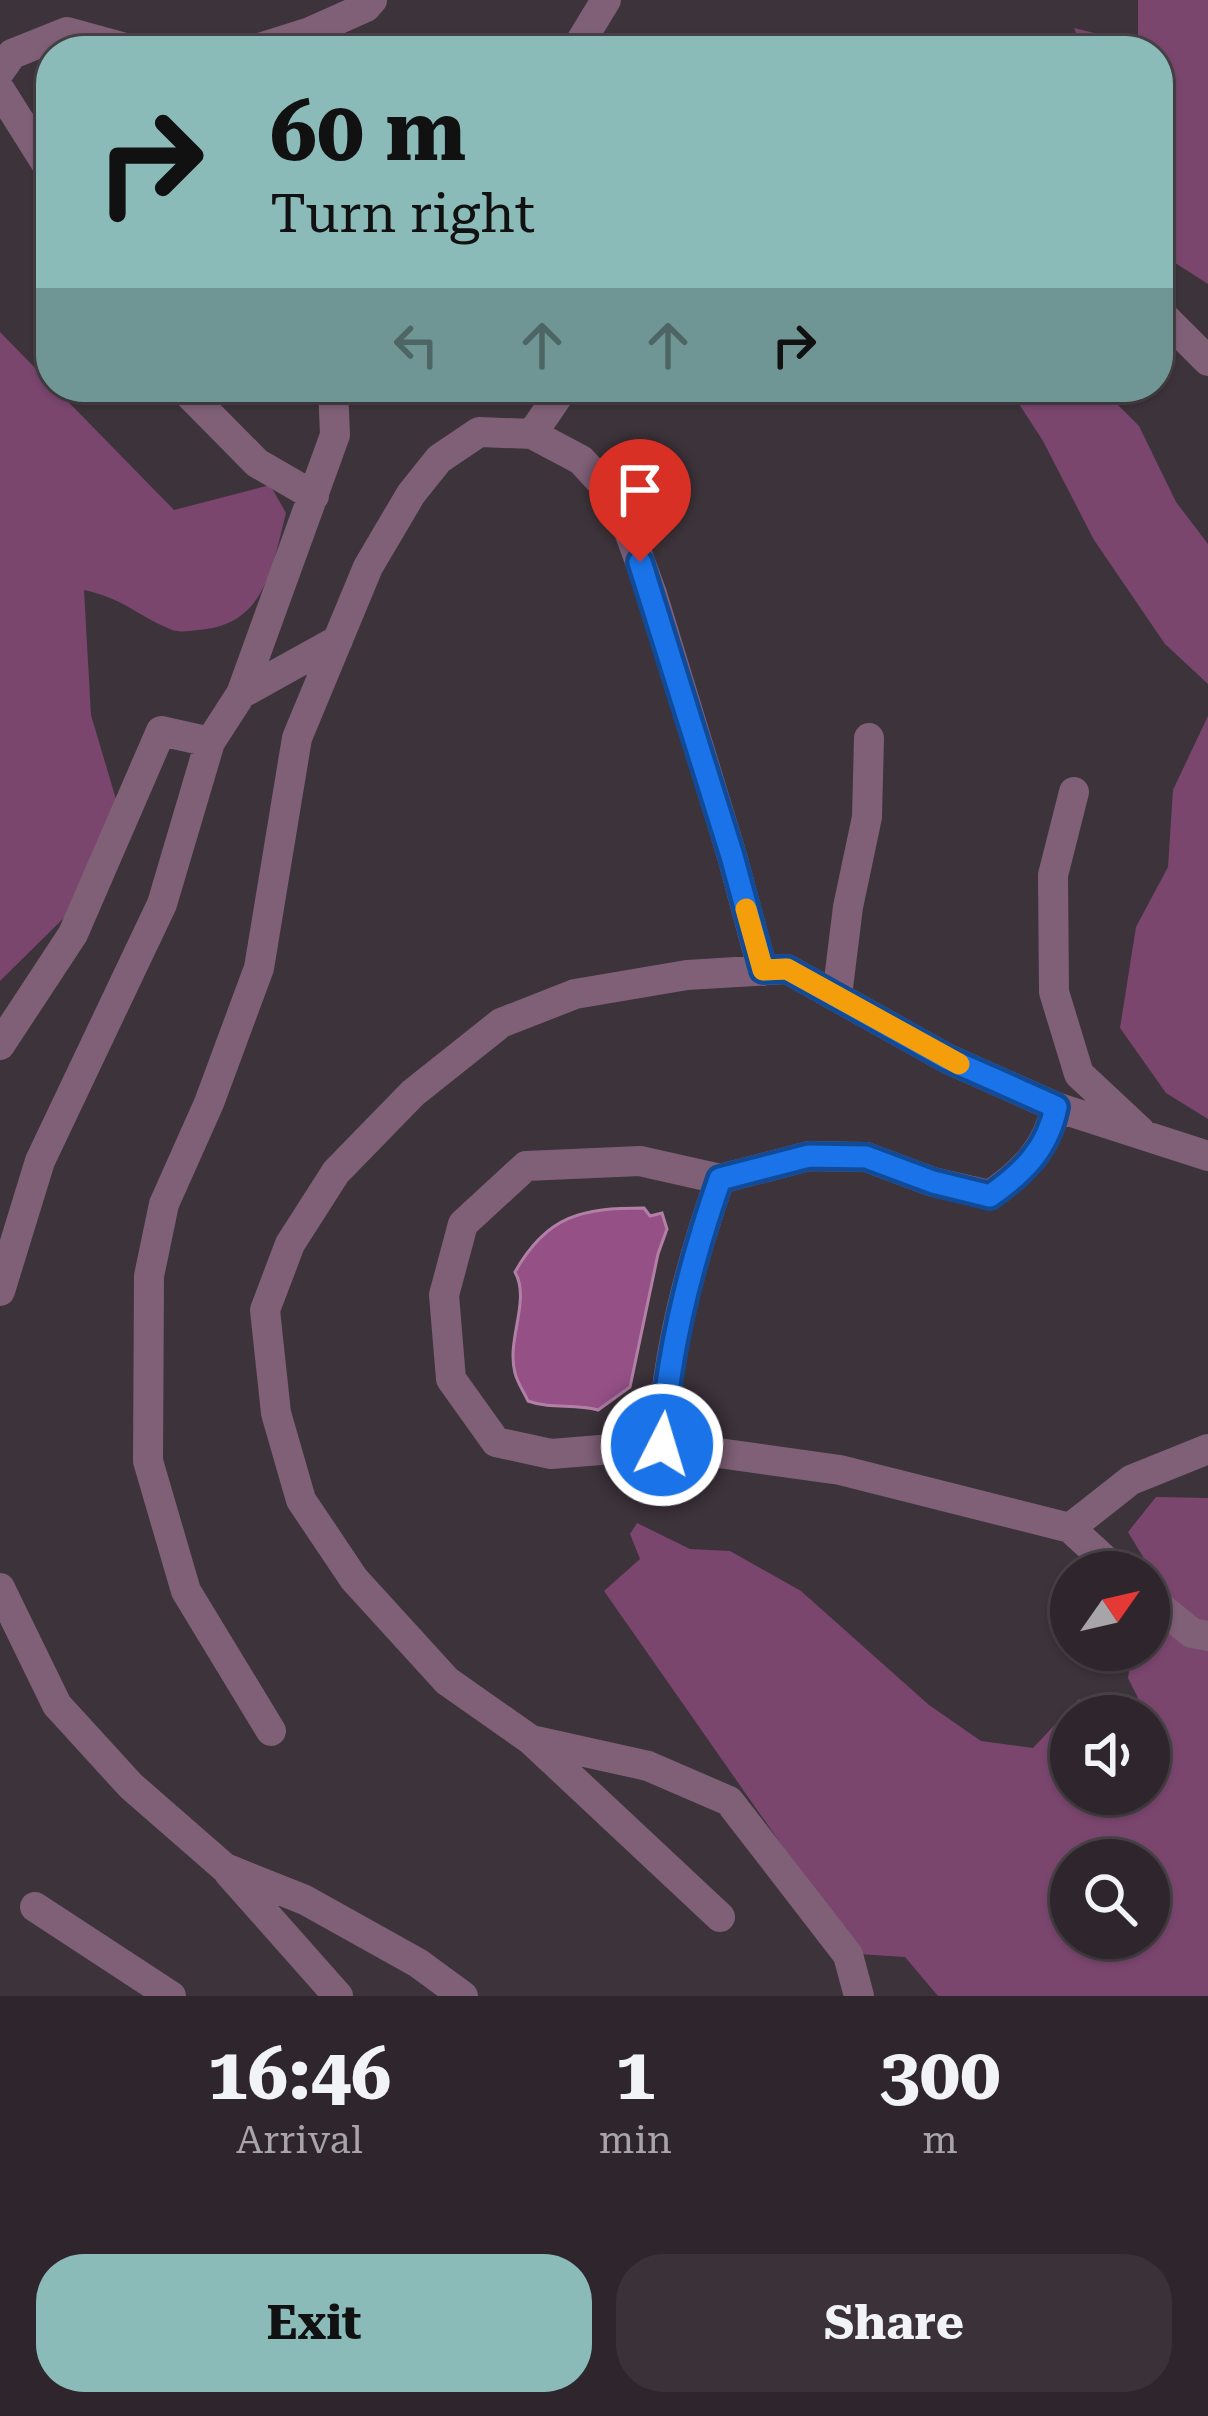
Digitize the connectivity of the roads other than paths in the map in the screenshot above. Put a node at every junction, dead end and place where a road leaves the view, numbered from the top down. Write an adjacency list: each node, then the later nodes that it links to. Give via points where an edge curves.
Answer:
1 (372, 0): 3 (lane)
2 (606, 0): 4 (lane)
3 (297, 36)
4 (584, 36)
5 (36, 44): 6 (lane, via 12,54)
6 (0, 70)
7 (0, 90): 8 (lane)
8 (36, 147)
9 (1173, 326): 10 (lane)
10 (1208, 361)
11 (197, 402): 15 (lane, via 256,463)
12 (334, 402): 15 (lane, via 335,435)
13 (554, 402): 14 (lane)
14 (532, 434): 16 (lane, via 479,432 439,459 368,567); 21 (lane, via 581,460 616,499 652,594)
15 (314, 496): 17 (lane)
16 (338, 640): 17 (lane); 36 (lane, via 297,738 259,968 164,1204 148,1276 148,1461 187,1592)
17 (241, 694): 19 (lane)
18 (869, 738): 22 (lane, via 867,818)
19 (210, 742): 23 (lane, via 161,731 73,934); 28 (lane, via 163,904 40,1161)
20 (1074, 792): 25 (lane, via 1053,875 1054,992 1079,1074)
21 (763, 970): 22 (lane, via 787,969); 37 (lane, via 575,994 501,1022 413,1093 336,1172 290,1244 265,1310 276,1413 301,1500 354,1579 447,1681)
22 (837, 996): 24 (lane, via 948,1059)
23 (0, 1045)
24 (1056, 1107): 25 (lane); 27 (lane, via 1050,1135 1021,1174 990,1196 866,1157 809,1156)
25 (1148, 1139): 26 (lane)
26 (1208, 1156)
27 (720, 1179): 29 (lane, via 692,1261); 29 (lane, via 640,1161 526,1166 463,1224 444,1295 451,1379 496,1442 551,1454)
28 (0, 1291)
29 (662, 1445): 31 (lane, via 839,1470)
30 (1208, 1449): 31 (lane, via 1131,1480)
31 (1070, 1528): 32 (lane)
32 (1095, 1551)
33 (0, 1588): 38 (lane, via 57,1706 130,1786)
34 (1170, 1615): 35 (lane)
35 (1208, 1636)
36 (271, 1731)
37 (531, 1740): 40 (lane); 44 (lane, via 647,1766 729,1801 848,1955)
38 (225, 1868): 42 (lane); 43 (lane, via 305,1900)
39 (35, 1907): 41 (lane)
40 (720, 1916)
41 (171, 1996)
42 (338, 1996)
43 (463, 1996)
44 (859, 1996)

